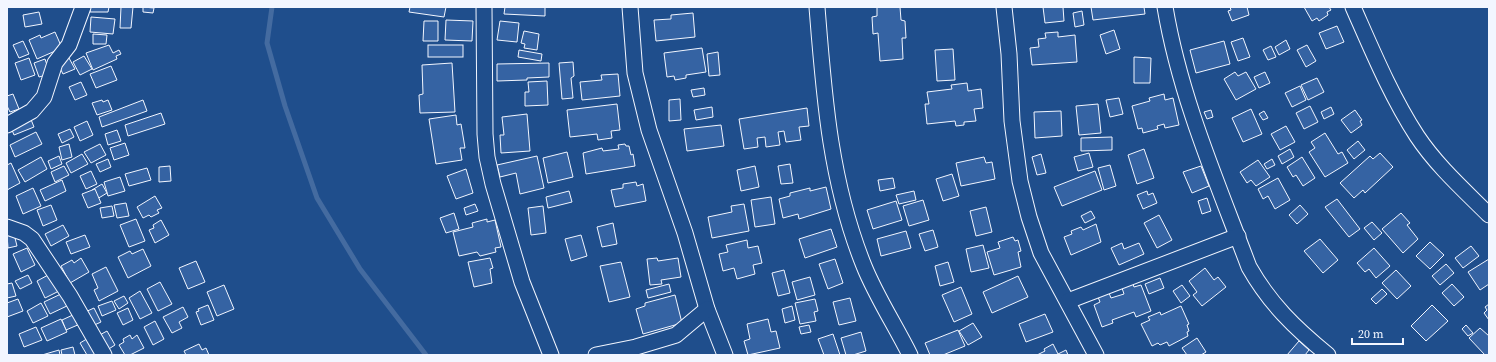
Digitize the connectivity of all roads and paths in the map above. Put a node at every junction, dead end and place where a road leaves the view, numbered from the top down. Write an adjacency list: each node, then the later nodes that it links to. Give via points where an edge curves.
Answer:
1 (82, 7): 8 (street, via 69,45 55,63 44,98 32,111)
2 (484, 7): 15 (street, via 487,157 522,282)
3 (630, 7): 13 (street, via 636,73 649,130 685,233)
4 (816, 7): 18 (street, via 826,117 841,197 864,267)
5 (1004, 7): 12 (street, via 1012,121 1020,181 1041,253)
6 (1165, 7): 11 (street, via 1182,82)
7 (1353, 7): 9 (street, via 1402,112 1418,137 1439,165)
8 (7, 124)
9 (1489, 215)
10 (7, 227): 14 (street, via 32,239 70,296)
11 (1238, 236): 12 (street); 20 (street, via 1249,267 1272,303 1302,334)
12 (1068, 301): 19 (street)
13 (707, 309): 16 (street, via 676,335); 17 (street)
14 (104, 355)
15 (551, 355)
16 (596, 355)
17 (725, 355)
18 (910, 355)
19 (1096, 355)
20 (1328, 355)

